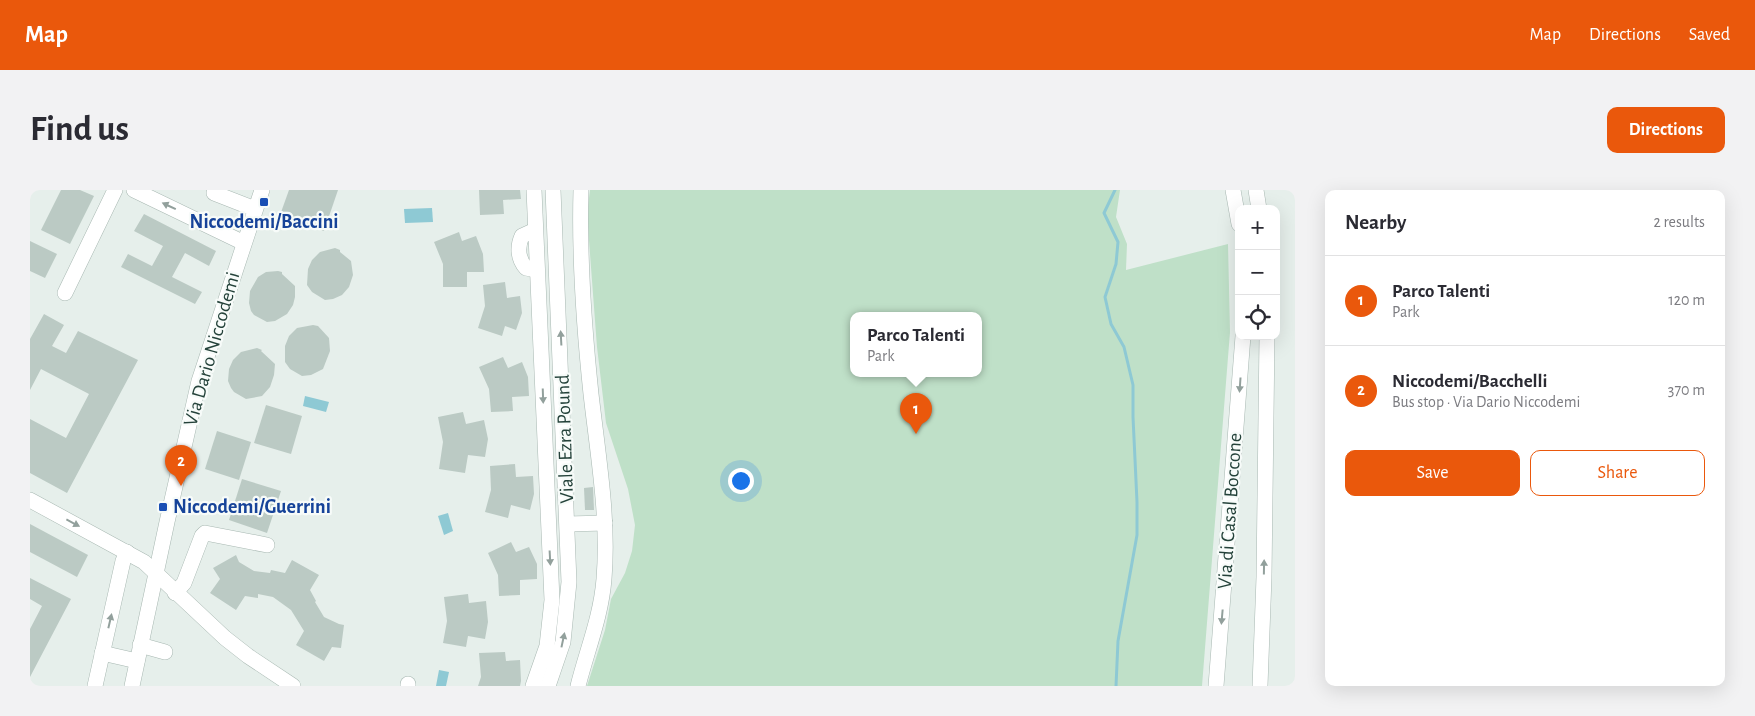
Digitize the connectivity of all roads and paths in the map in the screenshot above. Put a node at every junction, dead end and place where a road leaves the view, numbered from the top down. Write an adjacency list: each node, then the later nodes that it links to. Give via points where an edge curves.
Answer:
1 (115, 190): 14 (street)
2 (134, 190): 13 (street, one-way to 2)
3 (262, 190): 12 (street, Via Dario Niccodemi)
4 (534, 190): 17 (street, Viale Ezra Pound)
5 (554, 190): 18 (street, Viale Ezra Pound, one-way to 5)
6 (581, 190): 20 (street, via 585,318)
7 (1233, 190): 10 (street)
8 (1260, 191): 11 (street)
9 (214, 193): 12 (street)
10 (1236, 205)
11 (1259, 205)
12 (255, 209): 13 (street, Via Dario Niccodemi)
13 (244, 243): 24 (street, Via Dario Niccodemi, via 199,381)
14 (65, 293)
15 (1243, 340): 36 (street, Via di Casal Boccone, one-way to 36)
16 (1267, 340): 37 (street, Via di Casal Boccone, one-way to 16)
17 (542, 358): 18 (street); 33 (street, Viale Ezra Pound, one-way to 33, via 552,600 547,646)
18 (562, 358): 21 (street, Viale Ezra Pound)
19 (30, 500): 23 (street, one-way to 23)
20 (604, 523): 21 (street); 35 (street, via 604,582 594,633)
21 (568, 524): 34 (street, Viale Ezra Pound, one-way to 21, via 561,647 567,612 570,582)
22 (267, 545): 25 (street, via 205,533 184,583)
23 (127, 552): 24 (street); 28 (street, one-way to 23)
24 (156, 574): 25 (street); 26 (street, Via Dario Niccodemi)
25 (175, 593): 32 (street, via 236,647)
26 (140, 645): 27 (street); 29 (street, Via Dario Niccodemi)
27 (165, 652)
28 (102, 653): 29 (street); 30 (street)
29 (137, 661): 31 (street, Via Dario Niccodemi)
30 (95, 686)
31 (132, 686)
32 (293, 686)
33 (533, 686)
34 (548, 686)
35 (578, 686)
36 (1216, 686)
37 (1260, 686)

